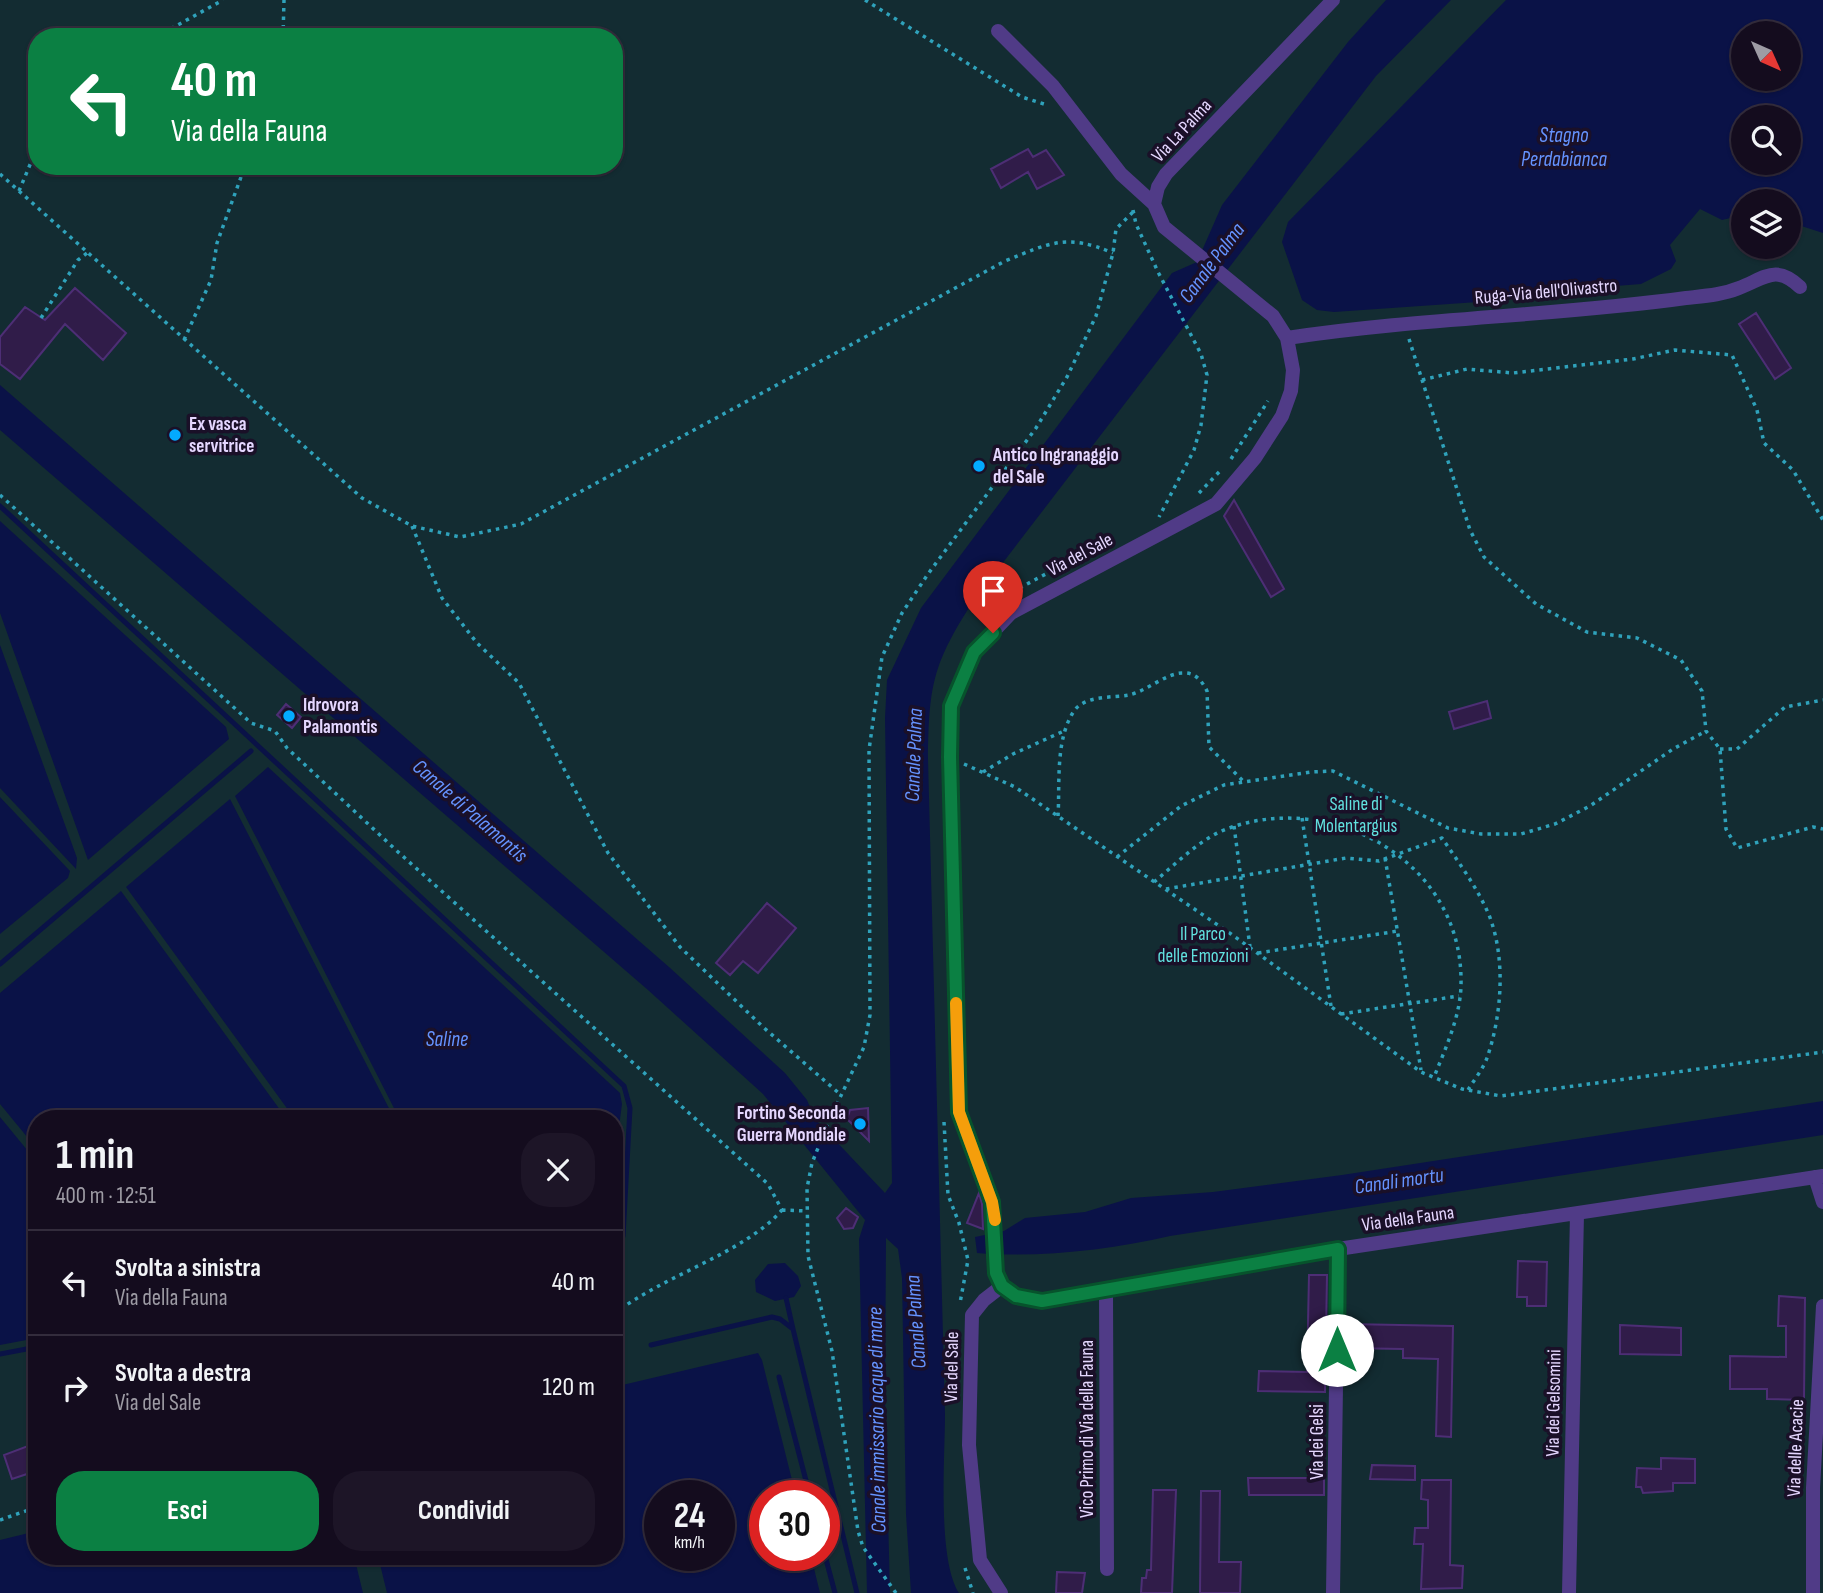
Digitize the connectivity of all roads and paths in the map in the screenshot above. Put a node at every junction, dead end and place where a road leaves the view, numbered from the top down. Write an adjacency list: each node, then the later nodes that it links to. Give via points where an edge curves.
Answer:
1 (223, 0): 5 (path)
2 (284, 0): 6 (path)
3 (865, 0): 8 (path, via 1022,97)
4 (1333, 0): 13 (street, Via La Palma, via 1166,174)
5 (172, 28)
6 (283, 28)
7 (998, 31): 8 (street, via 1053,86)
8 (1070, 113): 13 (street, via 1121,174)
9 (28, 170): 12 (path)
10 (0, 174): 12 (path)
11 (243, 175): 21 (path, via 218,243 211,280)
12 (19, 191): 15 (path)
13 (1154, 204): 14 (path); 20 (street, Via del Sale, via 1164,226 1273,316)
14 (1133, 210): 16 (path, via 1116,229); 26 (path, via 1207,375 1194,450 1157,521)
15 (87, 253): 18 (path); 21 (path)
16 (1113, 253): 28 (path, via 1084,241 1051,243 1005,261 521,524 460,537); 59 (path, via 1096,316 1067,377 1036,428 915,593 882,657 869,751 870,1015 864,1047)
17 (1800, 287): 19 (street, Ruga-Via dell'Olivastro, via 1788,276 1776,274 1718,294)
18 (41, 318)
19 (1404, 324): 20 (street, Ruga-Via dell'Olivastro); 22 (path)
20 (1287, 338): 33 (street, Via del Sale, via 1292,391 1255,458 1216,504 1011,613 969,663 951,706)
21 (184, 340): 28 (path, via 362,498)
22 (1422, 380): 27 (path, via 1467,369 1513,373 1675,350 1732,355 1757,410 1764,443 1793,470); 31 (path, via 1484,557 1536,604 1587,632 1637,638 1681,660 1702,691)
23 (1270, 398): 25 (path, via 1229,462)
24 (0, 495): 62 (path, via 251,723 275,732 397,851 768,1184)
25 (1194, 497)
26 (1168, 514)
27 (1823, 520)
28 (412, 526): 59 (path, via 442,598 477,643 519,683 608,853 680,947)
29 (1823, 700): 32 (path, via 1785,707 1737,749)
30 (1064, 731): 34 (path); 35 (path, via 1080,704 1148,690 1180,672 1192,673 1207,691 1209,747); 36 (path)
31 (1706, 731): 32 (path); 35 (path, via 1590,806 1555,824 1521,834 1448,828 1333,771)
32 (1720, 749): 39 (path, via 1726,829 1737,848 1813,827)
33 (950, 757): 34 (path); 66 (street, Via del Sale, via 959,1112 992,1202 996,1273)
34 (983, 772): 36 (path)
35 (1243, 781): 41 (path, via 1181,806)
36 (1058, 816): 41 (path)
37 (1302, 817): 38 (path); 40 (path, via 1356,828); 43 (path)
38 (1234, 826): 44 (path); 45 (path, via 1212,837)
39 (1823, 829)
40 (1398, 853): 42 (path); 51 (path, via 1427,883 1443,909 1457,943 1462,981); 58 (path, via 1442,838 1490,917 1498,951 1495,1026 1486,1060)
41 (1117, 857): 45 (path)
42 (1385, 858): 43 (path); 47 (path)
43 (1310, 864): 44 (path); 48 (path)
44 (1241, 877): 46 (path); 49 (path)
45 (1154, 882): 46 (path)
46 (1166, 890): 49 (path)
47 (1398, 931): 48 (path); 52 (path)
48 (1322, 943): 50 (path); 53 (path)
49 (1250, 947): 50 (path)
50 (1257, 953): 53 (path)
51 (1459, 996): 52 (path); 57 (path, via 1448,1044)
52 (1410, 1003): 54 (path); 56 (path)
53 (1331, 1006): 54 (path)
54 (1341, 1014): 56 (path)
55 (1823, 1052): 58 (path, via 1502,1096)
56 (1422, 1072): 57 (path)
57 (1434, 1077): 58 (path)
58 (1468, 1090)
59 (842, 1095): 63 (path, via 812,1163)
60 (1819, 1176): 61 (street); 64 (street, Via della Fauna)
61 (1823, 1202)
62 (782, 1210): 63 (path); 69 (path, via 750,1236)
63 (807, 1212): 73 (path, via 808,1256 832,1351 858,1531 863,1547)
64 (1577, 1214): 65 (street, Via della Fauna); 76 (street, Via dei Gelsomini)
65 (1338, 1249): 67 (street, Via della Fauna); 75 (street, Via dei Gelsi)
66 (1002, 1286): 67 (street, Via della Fauna, via 1016,1296 1042,1301); 74 (street, Via del Sale, via 972,1315 969,1445 980,1560)
67 (1106, 1290): 72 (street, Vico Primo di Via della Fauna)
68 (1823, 1306): 77 (street, Via delle Acacie, via 1813,1488)
69 (623, 1307)
70 (28, 1510): 71 (path)
71 (0, 1520)
72 (1107, 1569)
73 (896, 1593)
74 (1001, 1593)
75 (1333, 1593)
76 (1569, 1593)
77 (1813, 1593)

